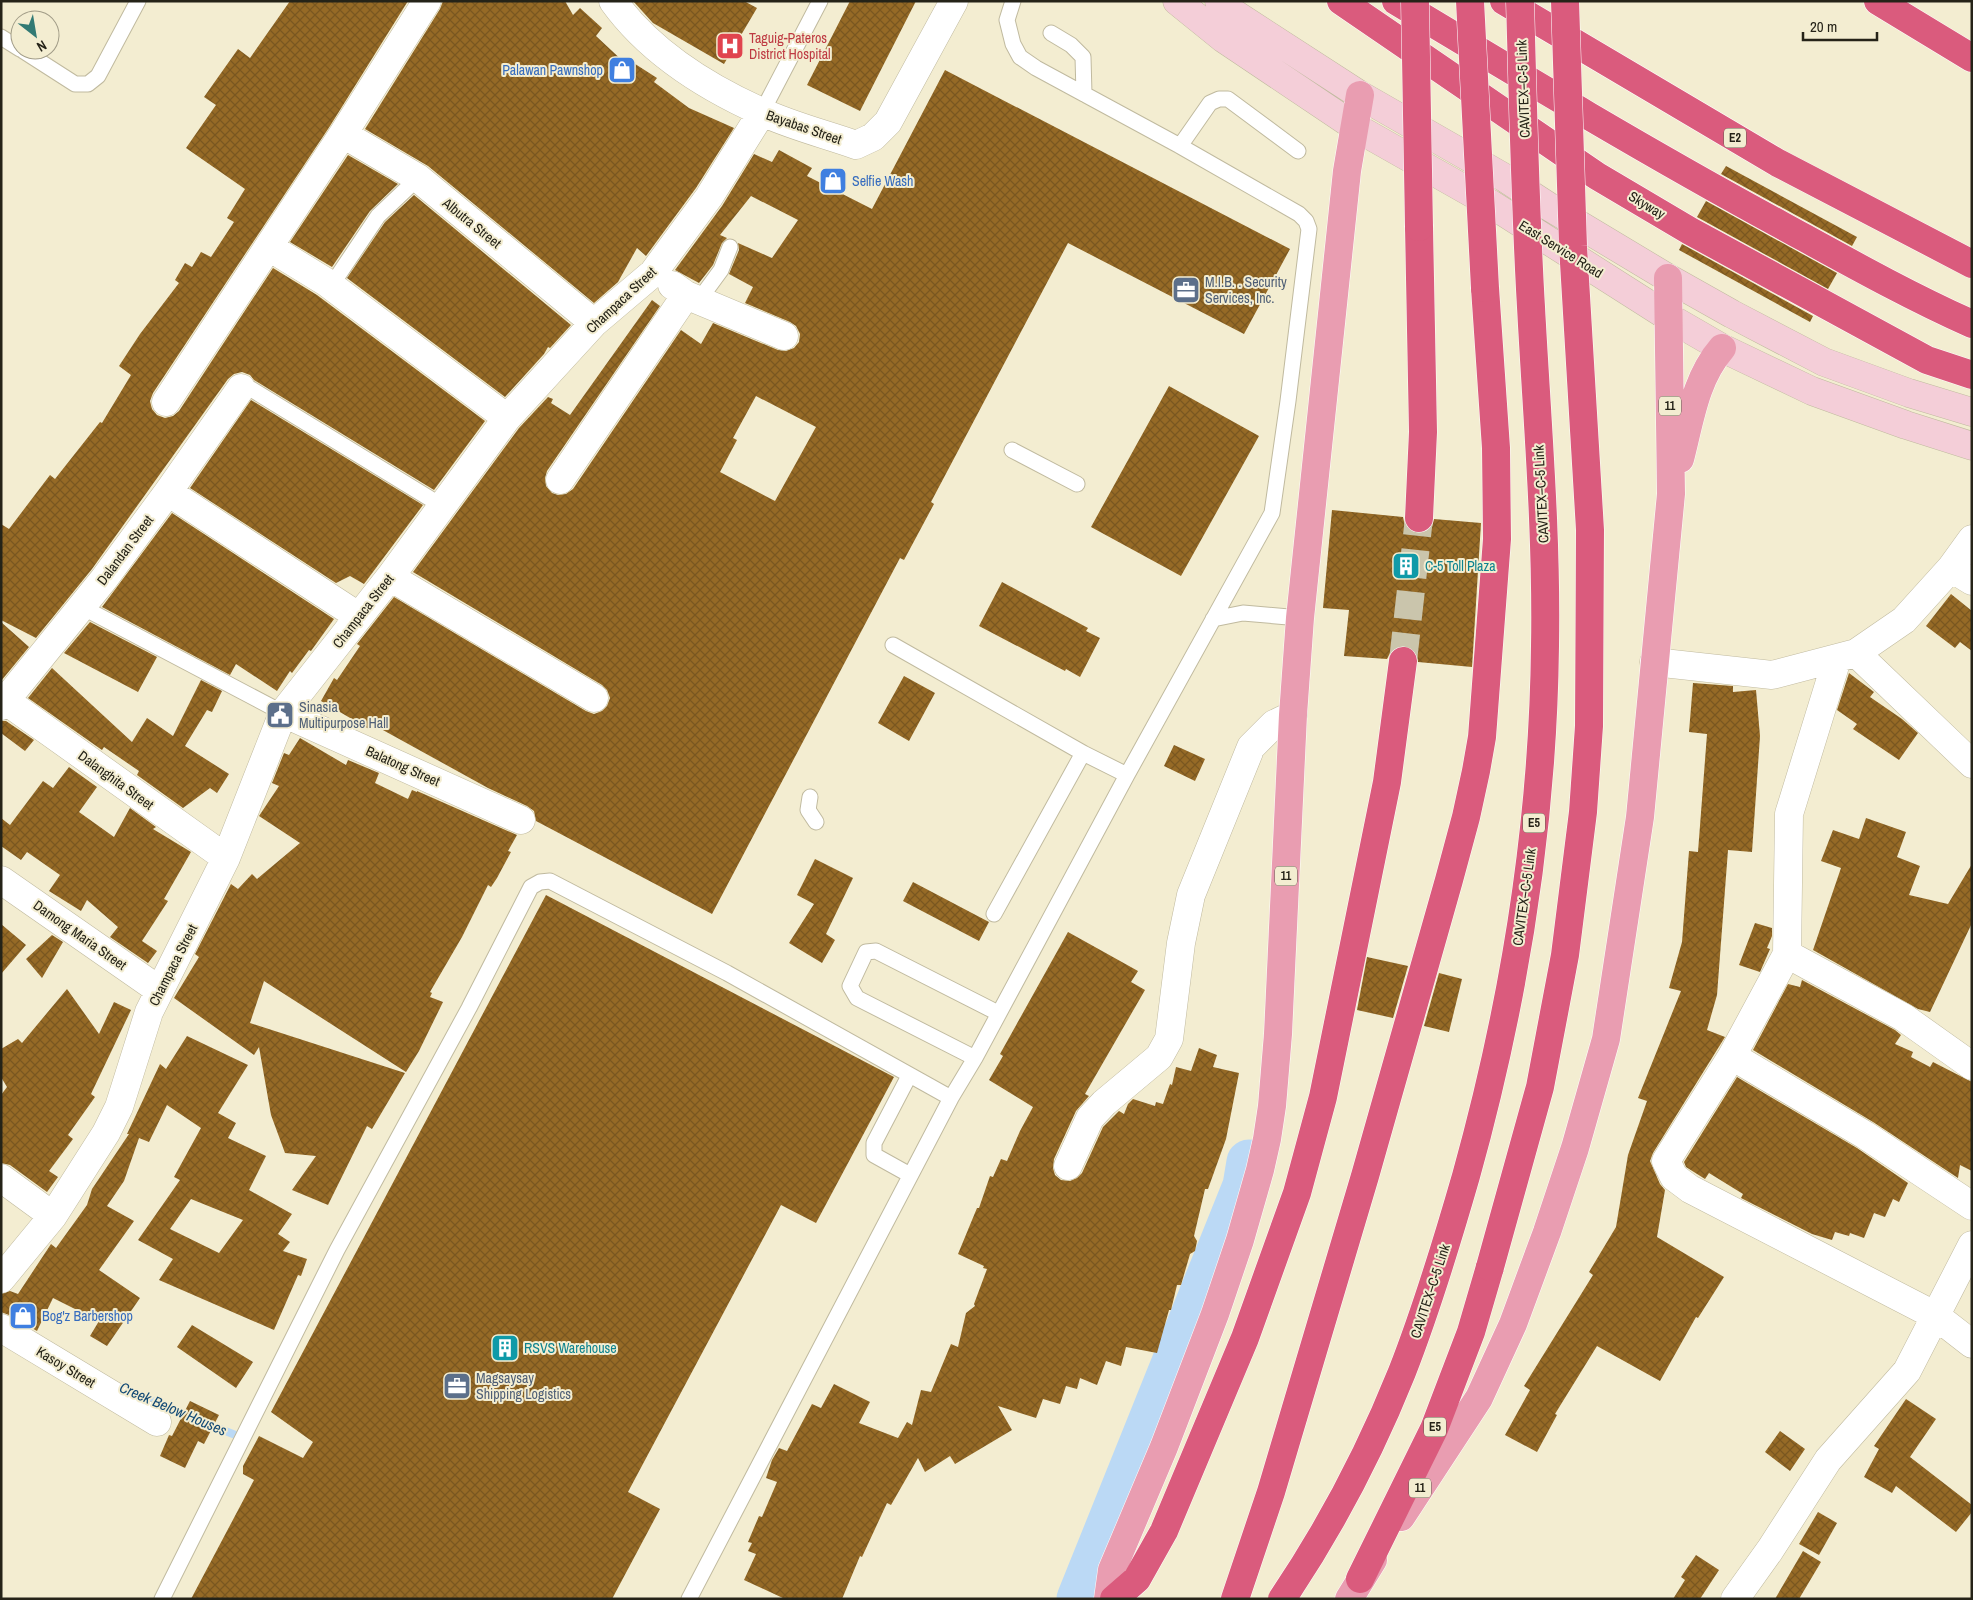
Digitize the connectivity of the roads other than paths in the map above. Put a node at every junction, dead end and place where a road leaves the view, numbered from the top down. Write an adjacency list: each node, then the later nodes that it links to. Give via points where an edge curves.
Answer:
1 (138, 1): 19 (lane, via 98,76 88,84 75,84)
2 (427, 1): 24 (street)
3 (612, 1): 22 (street, Bayabas Street, via 628,21 683,70)
4 (820, 1): 22 (lane, Champaca Street)
5 (954, 1): 22 (street, Bayabas Street, via 888,122 873,137 856,145)
6 (1014, 1): 20 (lane, via 1007,20 1020,57)
7 (1177, 1): 23 (main road, East Service Road, via 1224,39)
8 (1219, 1): 21 (main road)
9 (1342, 1): 40 (highway, Skyway, via 1597,176 1690,231 1927,360)
10 (1396, 1): 37 (highway, via 1713,188)
11 (1416, 1): 52 (highway, bridge, via 1423,414)
12 (1470, 1): 101 (highway, bridge, via 1498,529 1482,737 1454,862 1365,1176 1271,1492)
13 (1504, 1): 30 (highway, E2, via 1778,163)
14 (1520, 1): 102 (highway, CAVITEX–C-5 Link / E5, bridge, via 1530,291 1546,604 1539,779 1524,907 1487,1096 1454,1216 1416,1335 1356,1475)
15 (1565, 1): 96 (highway, E5, bridge, via 1573,246 1590,530 1589,726 1583,812 1565,955 1540,1087 1471,1332 1434,1429)
16 (1878, 1): 18 (highway)
17 (1052, 34): 20 (lane, via 1071,45 1082,57)
18 (1972, 58)
19 (38, 60)
20 (1084, 94): 25 (lane)
21 (1360, 95): 23 (main road, 11); 32 (main road, via 1506,178)
22 (762, 112): 31 (street, Champaca Street, via 709,197)
23 (1355, 127): 35 (main road, East Service Road, via 1491,204); 58 (main road, 11, via 1347,171)
24 (342, 134): 27 (street, Albutra Street); 29 (street)
25 (1180, 146): 26 (lane, via 1210,103 1228,99); 59 (lane, via 1299,214 1309,229 1272,513)
26 (1298, 151)
27 (418, 178): 33 (lane, via 378,216); 36 (street, Albutra Street)
28 (730, 246): 34 (lane, via 721,270)
29 (269, 247): 33 (street); 42 (street)
30 (1972, 264)
31 (654, 273): 34 (street); 36 (street, Champaca Street)
32 (1668, 278): 35 (main road, 11); 43 (main road, via 1824,362)
33 (331, 286): 44 (street)
34 (693, 297): 38 (street); 47 (street)
35 (1670, 318): 39 (main road, East Service Road); 50 (main road, 11)
36 (594, 323): 44 (street, Champaca Street)
37 (1972, 324)
38 (784, 336)
39 (1722, 348): 45 (main road, East Service Road, via 1812,391); 50 (main road, via 1702,377)
40 (1972, 375)
41 (241, 388): 49 (street, Dalandan Street); 51 (lane, via 246,386)
42 (166, 402)
43 (1972, 412)
44 (507, 418): 51 (street, Champaca Street)
45 (1972, 446)
46 (1012, 450): 48 (lane)
47 (560, 480)
48 (1077, 484)
49 (168, 492): 56 (street, Dalandan Street); 57 (street)
50 (1671, 494): 63 (main road, 11)
51 (442, 506): 55 (street, Champaca Street)
52 (1419, 518)
53 (1972, 539): 54 (street)
54 (1961, 574): 61 (street, via 1904,620)
55 (390, 577): 57 (street, Champaca Street); 64 (street)
56 (82, 607): 65 (street, Dalandan Street); 66 (lane)
57 (358, 616): 66 (street, Champaca Street)
58 (1300, 618): 59 (lane, via 1243,613); 67 (main road, 11)
59 (1213, 619): 70 (lane)
60 (893, 645): 68 (lane)
61 (1846, 656): 63 (street, via 1772,675); 69 (street); 77 (street, via 1790,814)
62 (1403, 661): 100 (highway, via 1387,782 1323,1097 1297,1193 1245,1338 1164,1531 1137,1579)
63 (1654, 662): 96 (main road, 11, via 1640,817 1606,1039 1575,1148 1513,1324 1479,1398)
64 (594, 698)
65 (4, 704): 74 (street, Dalanghita Street)
66 (283, 713): 72 (street, Balatong Street); 74 (street, Champaca Street)
67 (1293, 715): 85 (street, via 1274,724 1251,747 1191,896 1181,942 1169,1039 1159,1057 1090,1118); 99 (main road, 11, via 1278,1034 1264,1154 1215,1314 1164,1448 1112,1570)
68 (1083, 753): 70 (lane); 76 (lane)
69 (1972, 764)
70 (1127, 774): 79 (lane)
71 (810, 797): 73 (lane, via 808,810)
72 (521, 820)
73 (816, 822)
74 (226, 858): 78 (street, Champaca Street)
75 (1, 880): 78 (street, Damong Maria Street)
76 (994, 914)
77 (1787, 954): 80 (street); 82 (street, via 1903,1017)
78 (159, 990): 89 (street, Champaca Street, via 119,1107)
79 (998, 1013): 81 (lane); 81 (lane, via 876,951 866,952 850,986 857,998)
80 (1732, 1056): 88 (street, via 1865,1134); 92 (street, via 1666,1161 1674,1177 1690,1189)
81 (975, 1058): 84 (lane)
82 (1972, 1066)
83 (909, 1076): 84 (lane); 86 (lane, via 874,1143 874,1155); 97 (lane, via 727,974 550,881 530,887 469,1008 337,1250)
84 (951, 1098): 86 (lane)
85 (1068, 1166)
86 (910, 1175): 98 (lane)
87 (1, 1178): 89 (street)
88 (1972, 1206)
89 (53, 1216): 91 (street, Champaca Street)
90 (1972, 1244): 92 (street)
91 (1, 1279)
92 (1936, 1316): 94 (street); 103 (street, via 1907,1371 1828,1460)
93 (1, 1328): 95 (street, Kasoy Street)
94 (1972, 1344)
95 (157, 1422)
96 (1355, 1589)
97 (162, 1599)
98 (689, 1599)
99 (1108, 1599)
100 (1114, 1599)
101 (1235, 1599)
102 (1282, 1599)
103 (1735, 1599)

